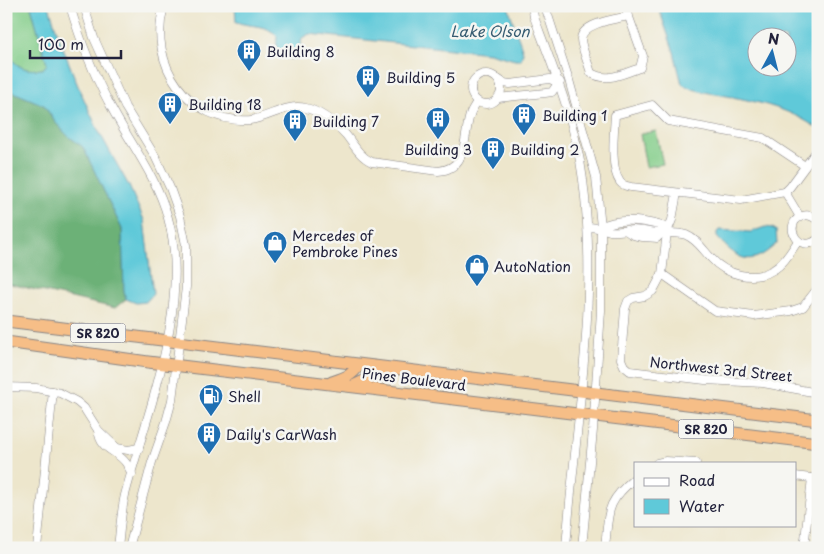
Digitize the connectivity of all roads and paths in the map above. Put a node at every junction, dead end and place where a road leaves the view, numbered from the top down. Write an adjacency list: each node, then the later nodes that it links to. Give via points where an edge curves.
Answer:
1 (70, 6): 29 (street, via 108,102 160,192 168,219 175,268)
2 (84, 6): 31 (street, via 94,38 125,107 155,156 180,216 186,245 186,287)
3 (164, 6): 12 (street, via 160,38 170,78 190,99 207,111 234,119 251,120 285,108 304,108 329,118 366,160 372,162 446,171 466,146 469,116)
4 (532, 6): 10 (street)
5 (545, 6): 9 (street)
6 (625, 6): 7 (street)
7 (629, 16): 7 (street, via 590,26 584,31 581,40 591,74 606,79 640,68 643,56)
8 (496, 78): 10 (street, via 510,84 550,79); 11 (street, via 501,91); 12 (street, via 487,74 474,80 471,89)
9 (569, 80): 10 (street); 20 (street, via 596,177)
10 (558, 83): 11 (street, via 552,92 545,94); 19 (street, via 575,137)
11 (498, 98): 12 (street, via 487,104)
12 (477, 101)
13 (818, 149): 14 (street)
14 (804, 166): 15 (street); 16 (street, via 763,138 668,121 652,105 615,115 613,155 619,181 631,188)
15 (785, 192): 16 (street, via 741,200); 17 (street)
16 (677, 193): 23 (street, via 672,220)
17 (800, 217): 18 (street, via 809,215); 25 (street, via 793,229)
18 (818, 220)
19 (588, 227): 20 (street); 40 (street, via 588,310)
20 (601, 227): 21 (street, via 610,222); 22 (street, via 611,231); 42 (street, via 601,311)
21 (648, 227): 22 (street); 23 (street, via 663,226)
22 (626, 230): 23 (street, via 632,235 657,238)
23 (664, 233): 25 (street, via 687,236 702,245 710,258 724,270 740,276 756,276 773,270); 26 (street)
24 (818, 240): 25 (street, via 810,244)
25 (798, 241)
26 (662, 274): 27 (street, via 715,311 754,316 803,307); 41 (street, Northwest 3rd Street, via 653,291 628,301 621,359 630,371 763,383)
27 (818, 288)
28 (6, 321): 29 (highway, Pines Boulevard / SR 820)
29 (166, 341): 31 (highway, Pines Boulevard / SR 820); 32 (street)
30 (6, 342): 32 (highway, Pines Boulevard / SR 820)
31 (179, 343): 33 (street); 34 (highway, Pines Boulevard / SR 820)
32 (162, 363): 33 (highway, Pines Boulevard / SR 820); 48 (street)
33 (176, 364): 36 (highway, Pines Boulevard / SR 820); 49 (street, via 166,422)
34 (359, 365): 35 (highway, Pines Boulevard / SR 820); 36 (highway, via 349,376)
35 (397, 370): 38 (highway); 40 (highway, Pines Boulevard / SR 820)
36 (328, 383): 38 (highway, Pines Boulevard / SR 820)
37 (6, 386): 39 (street)
38 (353, 386): 43 (highway, Pines Boulevard / SR 820)
39 (52, 391): 46 (street, via 69,397 84,408); 56 (street)
40 (580, 392): 42 (highway, Pines Boulevard / SR 820); 43 (street)
41 (818, 393)
42 (596, 394): 44 (street); 45 (highway, Pines Boulevard / SR 820)
43 (578, 414): 44 (highway, Pines Boulevard / SR 820); 59 (street)
44 (594, 416): 47 (highway, Pines Boulevard / SR 820); 60 (street)
45 (818, 420)
46 (98, 430): 48 (street, via 117,448); 52 (street, via 107,449 124,460)
47 (818, 443)
48 (139, 448): 52 (street)
49 (152, 462): 52 (street, via 142,461); 58 (street)
50 (662, 462): 51 (street)
51 (681, 462)
52 (132, 470): 57 (street, via 124,498)
53 (796, 476): 54 (street)
54 (815, 478): 62 (street)
55 (634, 479): 61 (street, via 618,493 610,507)
56 (37, 548)
57 (118, 548)
58 (129, 548)
59 (566, 548)
60 (582, 548)
61 (606, 548)
62 (804, 548)

